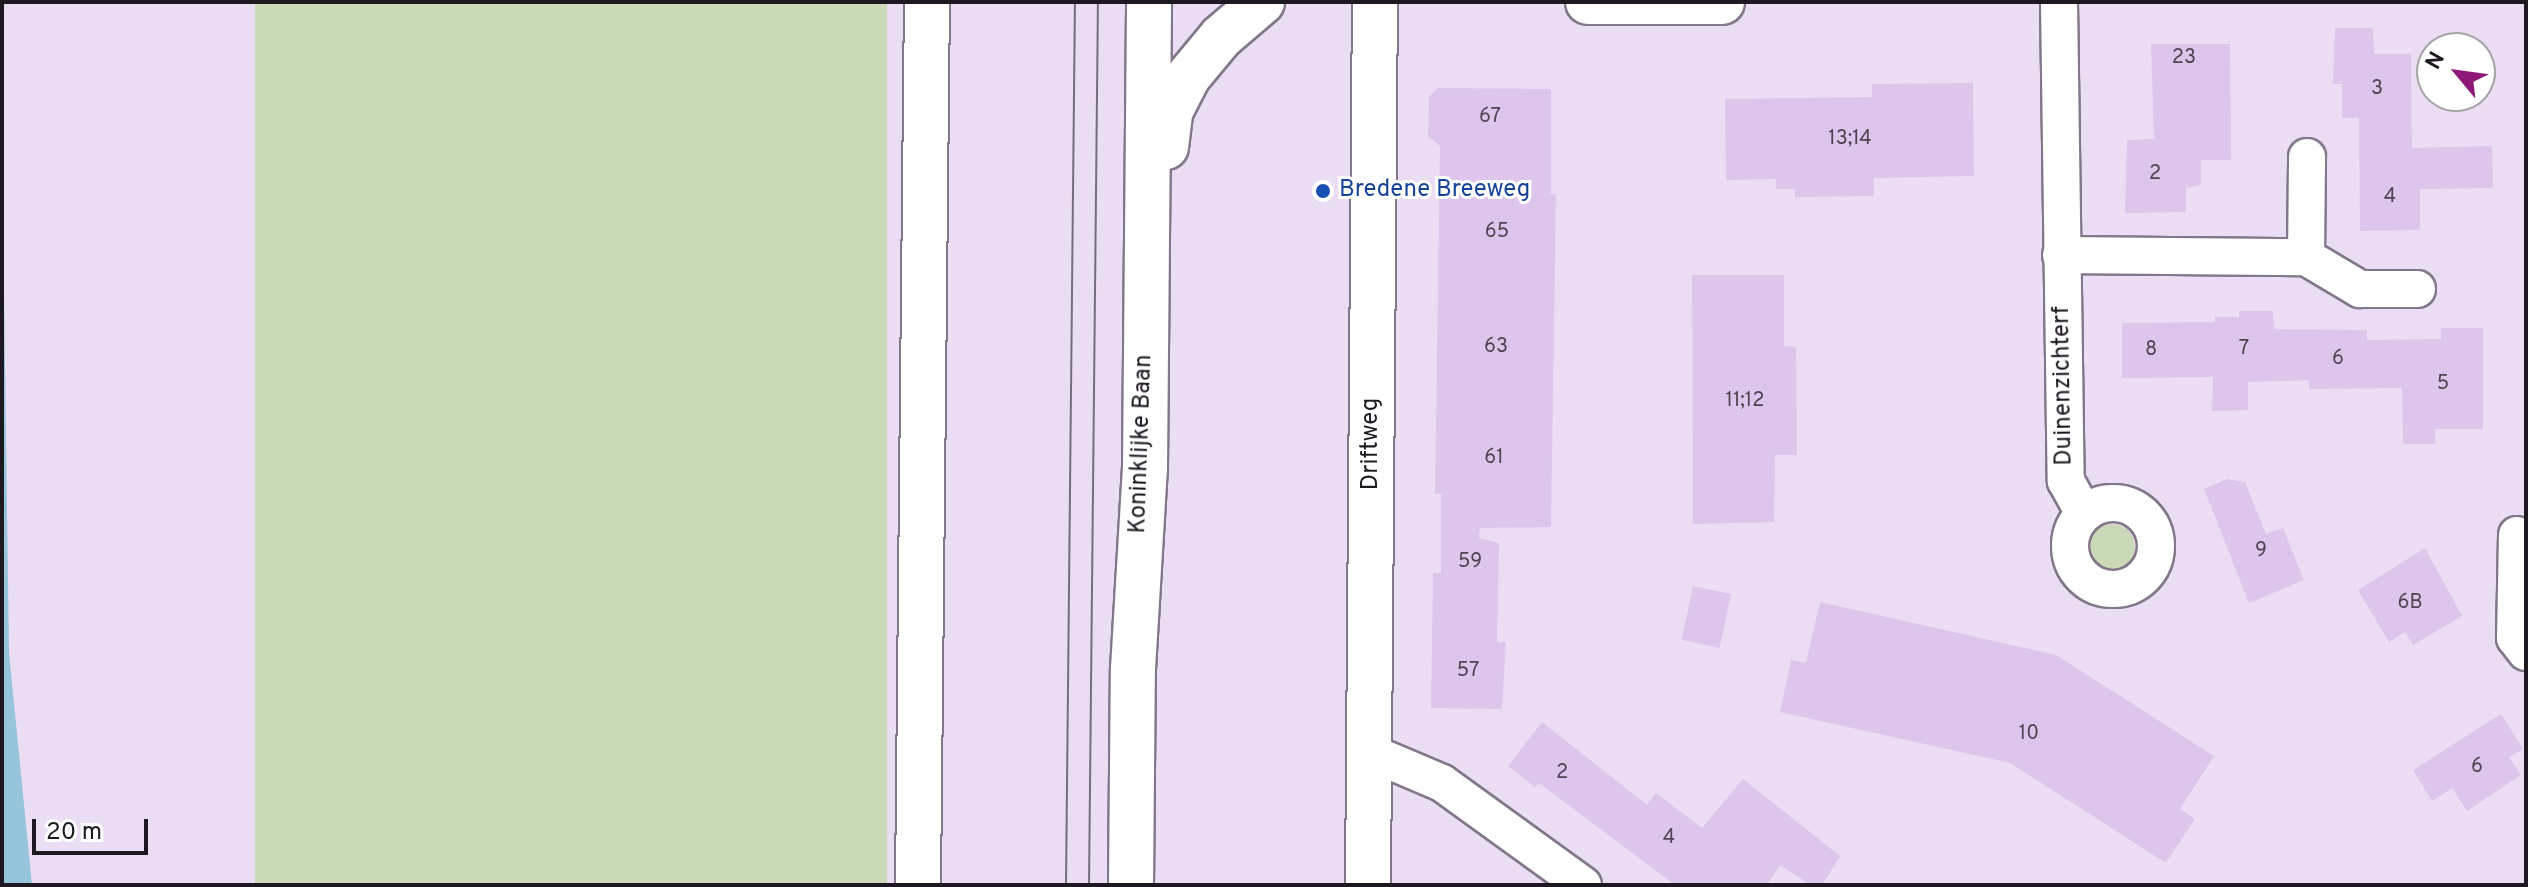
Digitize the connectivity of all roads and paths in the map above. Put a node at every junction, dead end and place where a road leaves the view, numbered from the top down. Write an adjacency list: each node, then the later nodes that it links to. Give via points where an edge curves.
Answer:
1 (927, 2): 17 (main road)
2 (1149, 2): 9 (main road, Koninklijke Baan)
3 (1262, 2): 9 (main road, via 1221,37 1187,78 1170,112 1168,143)
4 (1375, 2): 16 (main road, Driftweg)
5 (1588, 2): 6 (main road)
6 (1722, 2)
7 (2059, 2): 10 (street, Duinenzichterf)
8 (2307, 157): 11 (street)
9 (1148, 180): 18 (main road, Koninklijke Baan)
10 (2061, 255): 11 (street); 13 (street, Duinenzichterf, via 2066,481)
11 (2306, 257): 12 (street, via 2360,289)
12 (2417, 289)
13 (2084, 513)
14 (2517, 535): 15 (street, via 2515,638)
15 (2526, 652)
16 (1369, 752): 19 (main road, Driftweg); 20 (street, via 1442,783)
17 (918, 885)
18 (1131, 885)
19 (1368, 885)
20 (1583, 885)

